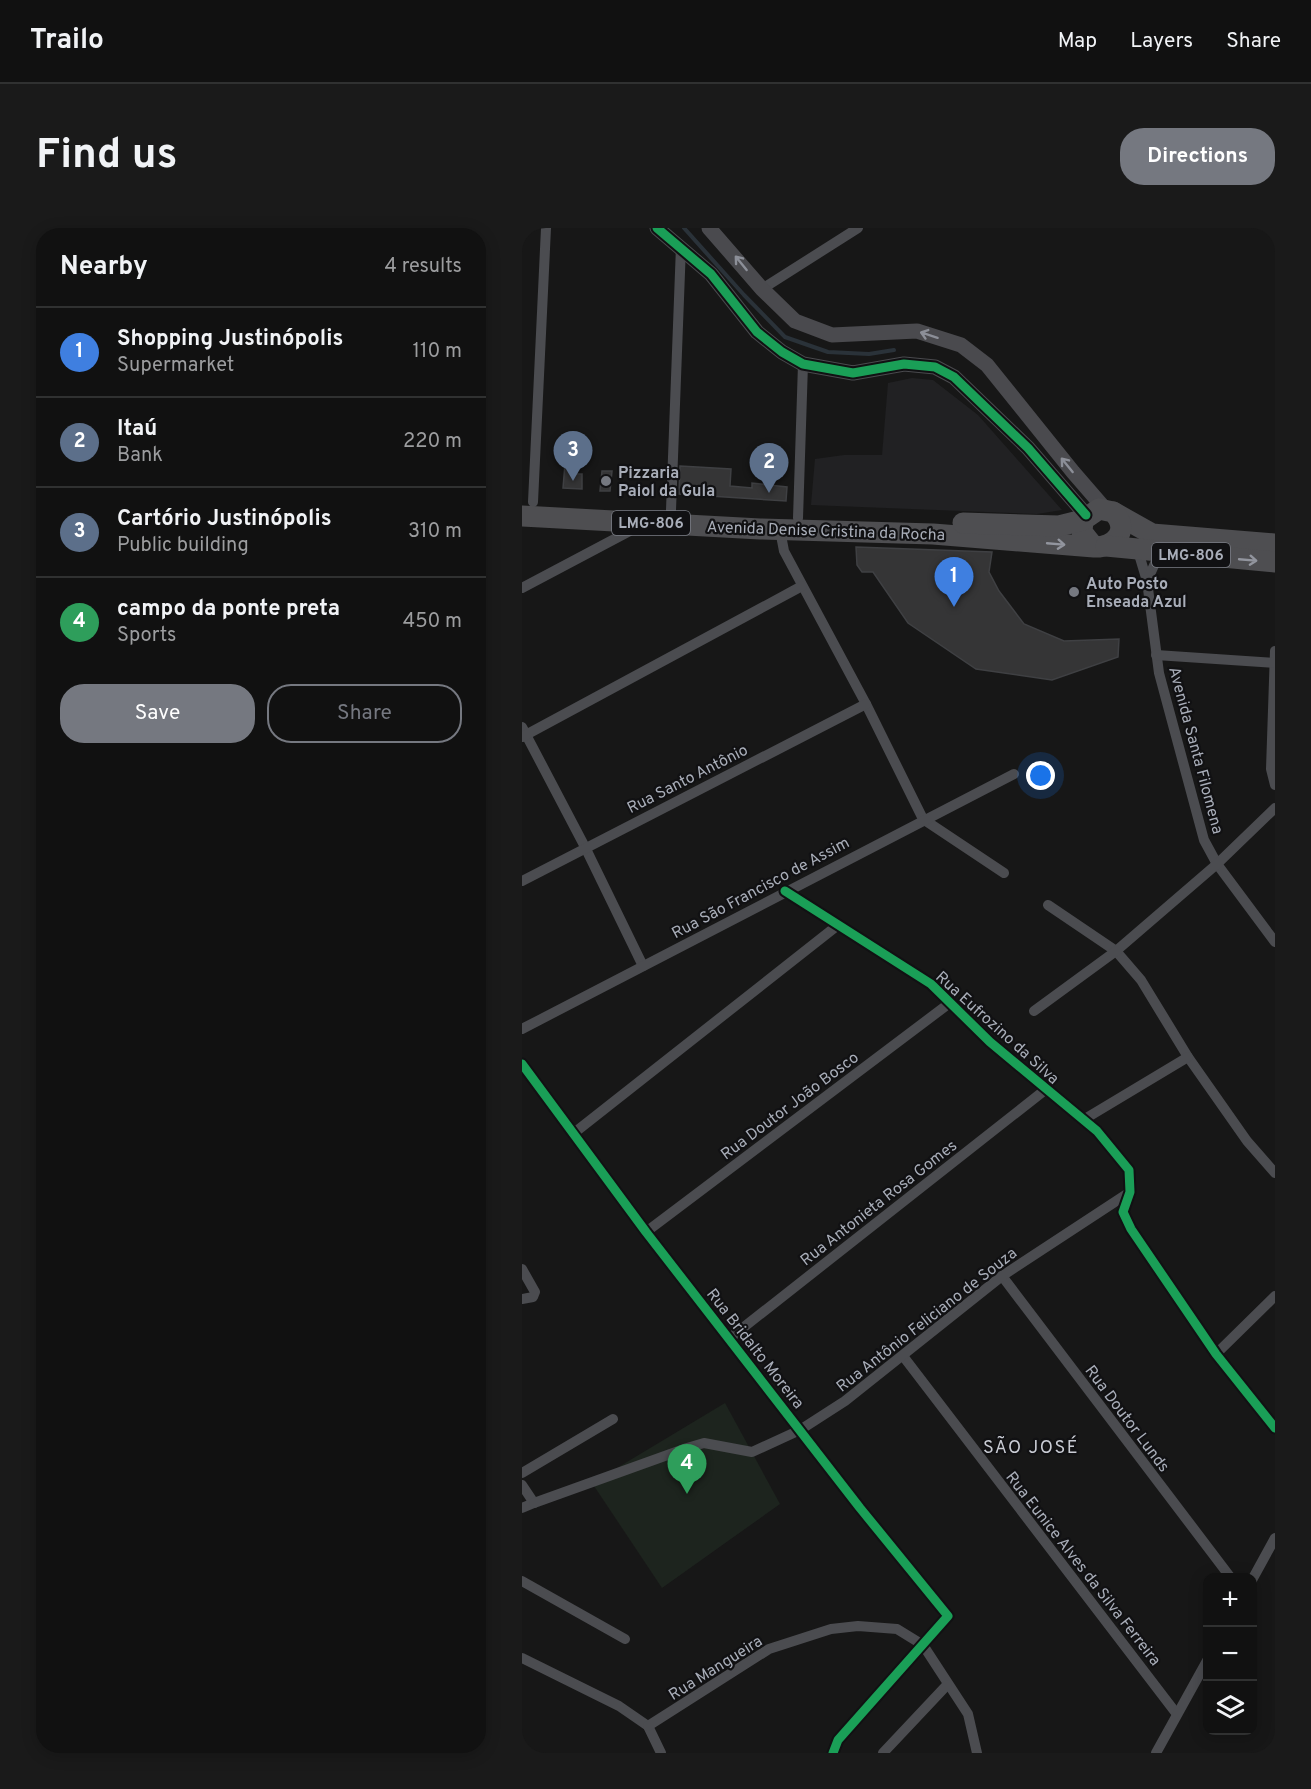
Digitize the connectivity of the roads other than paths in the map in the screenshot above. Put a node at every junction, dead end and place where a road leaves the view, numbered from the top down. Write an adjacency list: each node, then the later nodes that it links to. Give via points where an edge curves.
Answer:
1 (546, 228): 8 (street)
2 (657, 228): 5 (street)
3 (709, 228): 6 (street, one-way to 3)
4 (852, 230): 6 (street)
5 (681, 246): 7 (street, via 711,274 757,332); 9 (street)
6 (762, 289): 10 (street, one-way to 6, via 1072,472 987,365 961,345 917,331 832,335 795,321)
7 (803, 364): 10 (street, via 853,373 904,364 935,367 954,377); 11 (street)
8 (526, 506): 9 (highway, Avenida Denise Cristina da Rocha / LMG-806); 12 (highway, Avenida Denise Cristina da Rocha / LMG-806)
9 (670, 510): 11 (highway, Avenida Denise Cristina da Rocha / LMG-806)
10 (1097, 514): 11 (highway, Avenida Denise Cristina da Rocha / LMG-806, via 1059,526); 14 (highway, LMG-806, via 1152,534); 15 (highway, via 1081,526 1084,538); 15 (highway, via 1121,528 1117,540)
11 (798, 518)
12 (647, 522): 13 (highway, Avenida Denise Cristina da Rocha / LMG-806); 21 (street)
13 (780, 530): 15 (highway, Avenida Denise Cristina da Rocha / LMG-806, one-way to 15, via 933,534); 20 (street, via 784,551)
14 (1275, 544)
15 (1100, 546): 16 (highway, Avenida Denise Cristina da Rocha / LMG-806)
16 (1138, 551): 17 (highway, Avenida Denise Cristina da Rocha / LMG-806); 19 (street, Avenida Santa Filomena)
17 (1160, 552): 18 (highway, Avenida Denise Cristina da Rocha / LMG-806, one-way to 18); 19 (street)
18 (1275, 562)
19 (1147, 581): 23 (street, Avenida Santa Filomena)
20 (802, 586): 25 (street); 27 (street)
21 (522, 588)
22 (1275, 651): 24 (street)
23 (1156, 655): 24 (street); 33 (street, Avenida Santa Filomena, via 1204,840)
24 (1275, 663): 26 (street)
25 (866, 704): 31 (street); 32 (street, Rua Santo Antônio)
26 (1274, 723): 29 (street, via 1270,769)
27 (523, 733): 32 (street)
28 (1014, 774): 31 (street, Rua São Francisco de Assim)
29 (1275, 785)
30 (1275, 808): 33 (street)
31 (923, 819): 34 (street); 36 (street, Rua São Francisco de Assim)
32 (585, 847): 35 (street, Rua Santo Antônio); 41 (street)
33 (1217, 864): 39 (street, Avenida Santa Filomena); 40 (street)
34 (1004, 873)
35 (522, 881)
36 (784, 891): 38 (street, Rua Eufrozino da Silva); 41 (street, Rua São Francisco de Assim)
37 (1048, 905): 40 (street)
38 (838, 925): 42 (street, Rua Eufrozino da Silva, via 931,984); 49 (street)
39 (1275, 942)
40 (1116, 951): 43 (street); 45 (street, via 1142,980)
41 (643, 966): 44 (street, Rua São Francisco de Assim)
42 (951, 1002): 47 (street, Rua Eufrozino da Silva); 52 (street, Rua Doutor João Bosco)
43 (1034, 1011)
44 (522, 1029)
45 (1188, 1057): 48 (street); 50 (street, via 1247,1141)
46 (522, 1064): 49 (street, Rua Bridalto Moreira)
47 (1045, 1090): 48 (street, Rua Eufrozino da Silva); 57 (street, Rua Antonieta Rosa Gomes)
48 (1083, 1120): 51 (street, Rua Eufrozino da Silva, via 1129,1170)
49 (574, 1133): 52 (street, Rua Bridalto Moreira)
50 (1275, 1173)
51 (1130, 1192): 54 (street, Rua Antônio Feliciano de Souza); 58 (street, Rua Eufrozino da Silva, via 1123,1212 1131,1229)
52 (646, 1232): 57 (street, Rua Bridalto Moreira)
53 (522, 1269): 56 (street, via 536,1292 533,1297)
54 (1002, 1276): 59 (street, Rua Antônio Feliciano de Souza); 68 (street, Rua Doutor Lunds)
55 (1275, 1296): 58 (street)
56 (522, 1299)
57 (730, 1338): 62 (street, Rua Bridalto Moreira)
58 (1216, 1354): 61 (street, Rua Eufrozino da Silva)
59 (903, 1356): 62 (street, Rua Antônio Feliciano de Souza); 76 (street, Rua Eunice Alves da Silva Ferreira)
60 (613, 1419): 63 (street)
61 (1275, 1428)
62 (800, 1430): 65 (street, Rua Antônio Feliciano de Souza, via 752,1452 704,1443); 72 (street, Rua Bridalto Moreira, via 948,1616)
63 (522, 1473)
64 (522, 1485): 65 (street)
65 (534, 1503): 66 (street, Rua Antônio Feliciano de Souza)
66 (522, 1508)
67 (1275, 1538): 69 (street)
68 (1227, 1573)
69 (1256, 1573)
70 (522, 1581): 71 (street)
71 (625, 1639)
72 (923, 1645): 75 (street, Rua Mangueira); 77 (street, Rua Mangueira, via 897,1629 831,1629 769,1649); 79 (street, via 838,1740)
73 (522, 1658): 77 (street, via 619,1706)
74 (1203, 1667): 76 (street)
75 (947, 1685): 80 (street); 81 (street, Rua Mangueira, via 968,1714)
76 (1176, 1713): 82 (street)
77 (648, 1726): 78 (street)
78 (661, 1753)
79 (833, 1753)
80 (883, 1753)
81 (977, 1753)
82 (1156, 1753)

